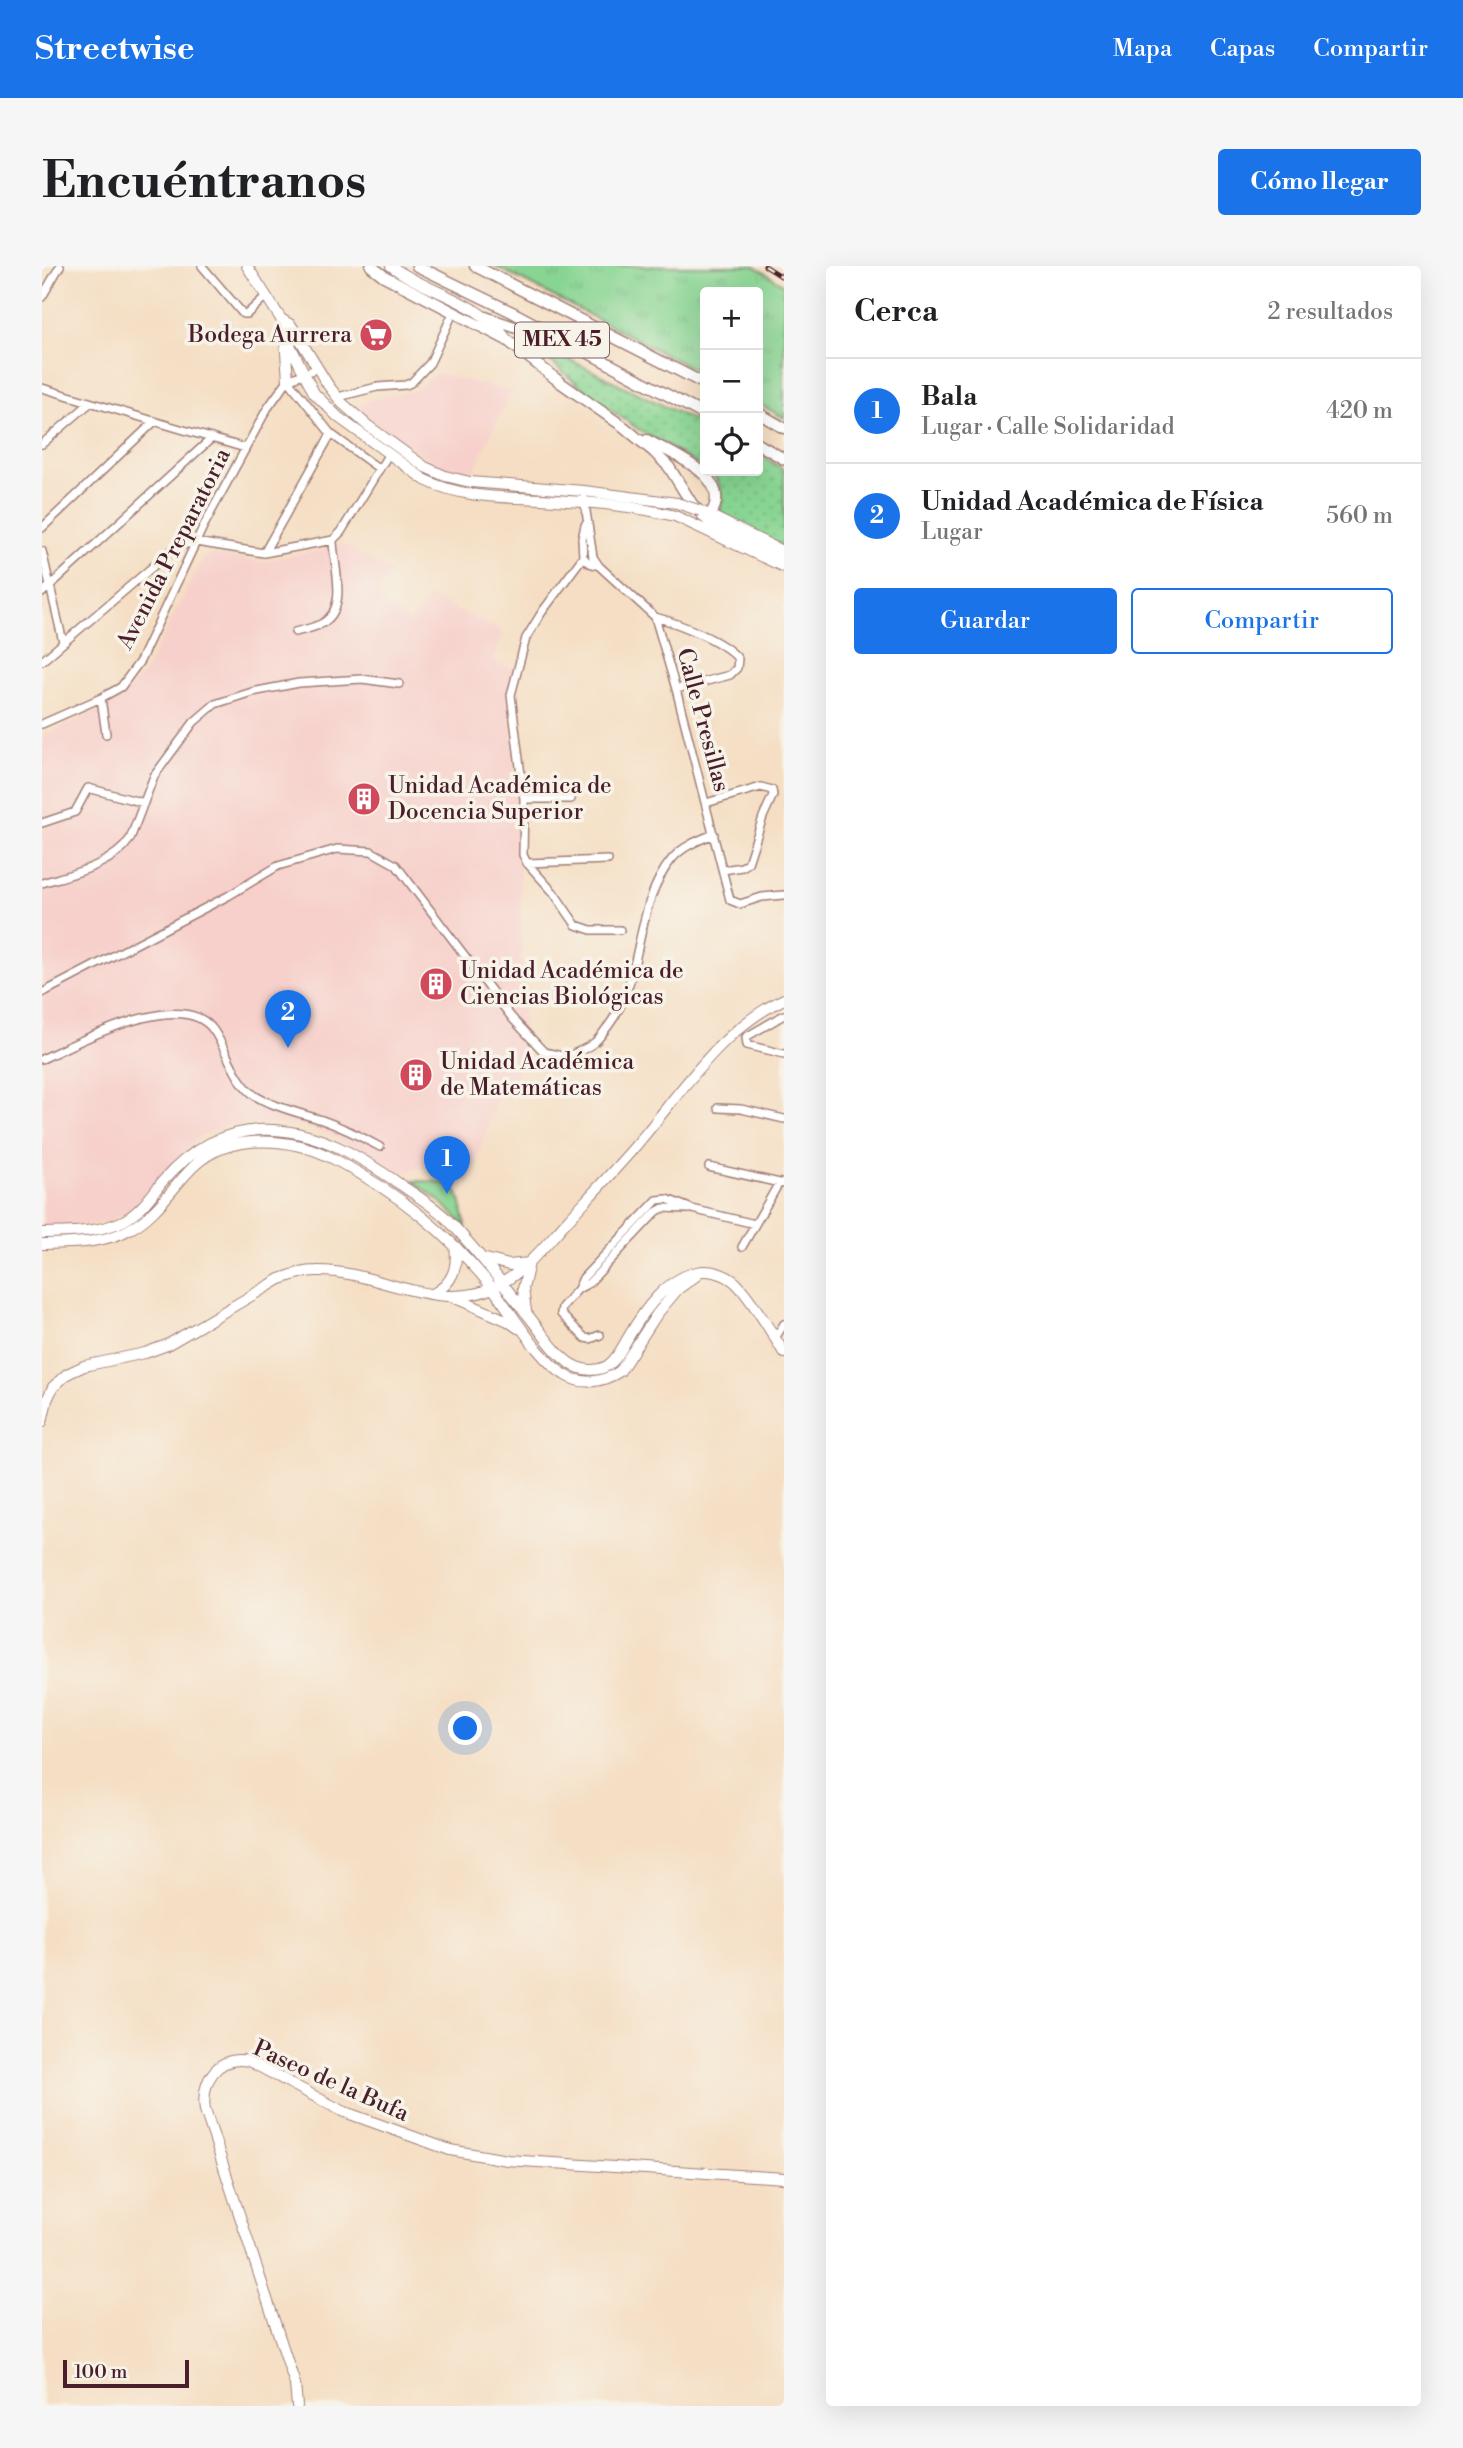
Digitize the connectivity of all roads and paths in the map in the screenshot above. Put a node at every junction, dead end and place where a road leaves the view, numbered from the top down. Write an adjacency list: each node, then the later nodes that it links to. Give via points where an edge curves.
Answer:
1 (60, 266): 8 (street)
2 (202, 266): 9 (street, via 243,314)
3 (247, 266): 9 (street)
4 (371, 266): 11 (main road)
5 (391, 266): 12 (street)
6 (417, 266): 16 (main road, MEX 45)
7 (475, 266): 20 (main road, MEX 45)
8 (46, 282): 10 (street)
9 (266, 296): 13 (street)
10 (42, 297)
11 (453, 313): 15 (main road); 22 (street, via 430,363 412,382)
12 (485, 317): 15 (street); 16 (main road)
13 (281, 319): 14 (street); 17 (street, via 291,325)
14 (285, 335): 18 (street); 19 (street)
15 (507, 340): 27 (main road)
16 (573, 346): 24 (main road, MEX 45)
17 (318, 368): 18 (street); 22 (street)
18 (304, 375): 19 (street); 34 (street, via 314,393 338,417)
19 (288, 380): 29 (street); 33 (street, Avenida Preparatoria)
20 (700, 381)
21 (42, 388): 23 (street)
22 (338, 397): 37 (street, via 367,425 436,473 470,482)
23 (90, 403): 26 (street); 31 (street)
24 (701, 413)
25 (763, 416): 28 (main road)
26 (155, 421): 30 (street); 40 (street)
27 (624, 427): 38 (main road, via 712,481 717,497); 47 (main road, via 669,467 703,517)
28 (784, 428)
29 (331, 434): 36 (street); 45 (street)
30 (212, 438): 33 (street); 50 (street)
31 (42, 444)
32 (763, 447): 35 (main road)
33 (246, 448): 42 (street, Avenida Preparatoria)
34 (388, 455): 36 (street); 37 (street, via 425,480 454,491)
35 (784, 459)
36 (379, 468): 41 (street)
37 (584, 496): 38 (street, bridge, via 677,503); 39 (street); 49 (street, via 675,516)
38 (710, 515): 44 (street)
39 (586, 519): 46 (street); 48 (street)
40 (42, 528)
41 (333, 540): 45 (street); 53 (street, via 340,591 330,617)
42 (196, 542): 45 (street); 54 (street, via 177,546); 58 (street, Avenida Preparatoria, via 133,673 121,687)
43 (42, 551): 50 (street)
44 (784, 552)
45 (264, 553)
46 (583, 557): 48 (street); 61 (street, via 526,638 511,695)
47 (784, 560)
48 (599, 566): 52 (street)
49 (784, 567)
50 (50, 585): 51 (street); 54 (street)
51 (42, 593)
52 (655, 617): 57 (street, Calle Presillas); 57 (street, via 707,638 738,659 730,675)
53 (295, 632)
54 (63, 642): 55 (street)
55 (42, 661)
56 (399, 684): 63 (street, via 362,679 299,683 215,704 194,722 160,766)
57 (676, 689): 64 (street, Calle Presillas)
58 (101, 698): 59 (street, Avenida Preparatoria); 60 (street)
59 (42, 724)
60 (106, 734)
61 (524, 799): 62 (street); 68 (street, via 523,855)
62 (571, 799)
63 (144, 803): 65 (street, via 88,788 75,812); 70 (street, via 130,839 119,852)
64 (706, 803): 66 (street, Calle Presillas); 69 (street, via 761,787 772,790 748,863)
65 (42, 823)
66 (714, 834): 69 (street, Calle Presillas); 73 (street, via 691,843 673,858 659,880 629,988 615,1017 596,1042 566,1058 544,1052 512,1018 396,865 371,851 337,849 278,866)
67 (608, 860): 68 (street)
68 (527, 863): 72 (street, via 576,925)
69 (723, 870): 71 (street, Calle Presillas, via 730,900 735,903)
70 (42, 883)
71 (784, 895)
72 (620, 930)
73 (42, 993)
74 (784, 999): 89 (street, via 754,1016 713,1051 637,1144)
75 (784, 1015): 76 (street, via 746,1037 747,1045)
76 (784, 1054)
77 (42, 1059): 80 (street, via 134,1021 188,1014 212,1027 239,1082 255,1096)
78 (718, 1108): 79 (street)
79 (784, 1119)
80 (380, 1147)
81 (709, 1167): 82 (street)
82 (782, 1183): 83 (street)
83 (755, 1224): 87 (street); 97 (street, via 692,1209 656,1212 562,1307 561,1314 585,1338)
84 (42, 1233): 88 (street, via 93,1230 125,1220 148,1201 177,1165 206,1143 242,1132 274,1130 313,1136 356,1156 436,1209)
85 (42, 1244): 86 (street, via 96,1241 124,1232 151,1214 206,1156 236,1145 269,1142 310,1148 343,1164 412,1207)
86 (455, 1245): 91 (street); 92 (street, via 457,1260 451,1280)
87 (743, 1247)
88 (481, 1258): 89 (street, via 509,1265); 91 (street)
89 (528, 1263): 91 (street); 94 (street, via 523,1289)
90 (702, 1271): 94 (street, via 665,1289 612,1362 596,1370 566,1361); 96 (street, via 669,1299 623,1368 607,1378 584,1381 565,1376); 98 (street, via 722,1274 736,1284)
91 (497, 1286): 93 (street); 94 (street); 96 (street)
92 (431, 1294): 93 (street); 100 (street, via 331,1271 280,1279 167,1345 67,1374 53,1387)
93 (449, 1296): 96 (street, via 508,1321)
94 (526, 1313)
95 (784, 1324): 98 (street)
96 (524, 1333)
97 (600, 1335)
98 (775, 1338): 99 (street)
99 (784, 1353)
100 (42, 1422)
101 (784, 2178): 102 (street, Paseo de la Bufa, via 471,2155 342,2111 249,2061 224,2064 207,2079 205,2110 295,2384)
102 (297, 2406)

